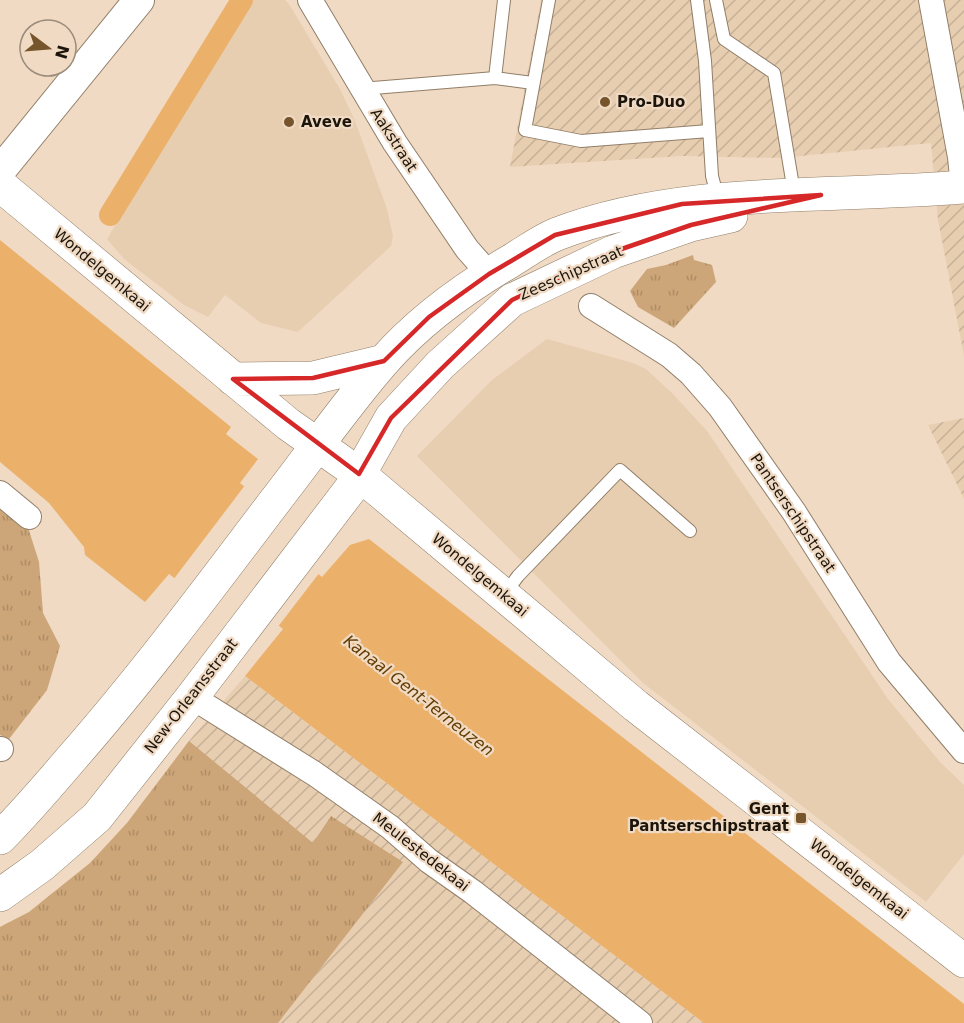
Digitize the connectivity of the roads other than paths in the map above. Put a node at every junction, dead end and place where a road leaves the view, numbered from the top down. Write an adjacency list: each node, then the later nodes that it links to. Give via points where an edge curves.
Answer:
1 (139, 0): 13 (street)
2 (310, 0): 10 (street, Aakstraat)
3 (504, 0): 8 (lane)
4 (549, 0): 9 (lane)
5 (697, 0): 11 (lane)
6 (716, 0): 16 (lane, via 724,39 774,73)
7 (930, 0): 12 (street)
8 (495, 78): 9 (lane); 10 (lane)
9 (533, 83): 11 (lane, via 525,130 581,141)
10 (362, 89): 18 (street, Aakstraat, via 467,249)
11 (709, 131): 17 (lane)
12 (960, 131): 15 (street)
13 (0, 171)
14 (0, 185): 21 (main road, Wondelgemkaai)
15 (963, 187): 16 (main road, Zeeschipstraat)
16 (808, 196): 17 (main road, Zeeschipstraat); 23 (main road, Zeeschipstraat, via 691,225 613,252 512,300 440,365 391,418)
17 (718, 200): 18 (main road, Zeeschipstraat, via 615,216 555,235)
18 (489, 273): 20 (main road, Zeeschipstraat, via 429,317)
19 (591, 306): 29 (street, Pantserschipstraat, via 669,355 720,406 794,512 889,662)
20 (384, 361): 21 (main road, via 313,378); 22 (main road, Zeeschipstraat)
21 (233, 379): 22 (main road, Wondelgemkaai)
22 (318, 443): 23 (main road, Wondelgemkaai); 30 (main road, via 173,634 93,733)
23 (359, 474): 27 (main road, Wondelgemkaai); 28 (main road, New-Orleansstraat)
24 (0, 493): 25 (street)
25 (29, 517)
26 (690, 531): 27 (lane, via 620,470)
27 (504, 595): 32 (main road, Wondelgemkaai, via 636,706)
28 (192, 697): 31 (main road, New-Orleansstraat, via 96,817); 33 (street, Meulestedekaai, via 390,826 429,861)
29 (964, 751)
30 (0, 838)
31 (0, 896)
32 (964, 961)
33 (640, 1023)

